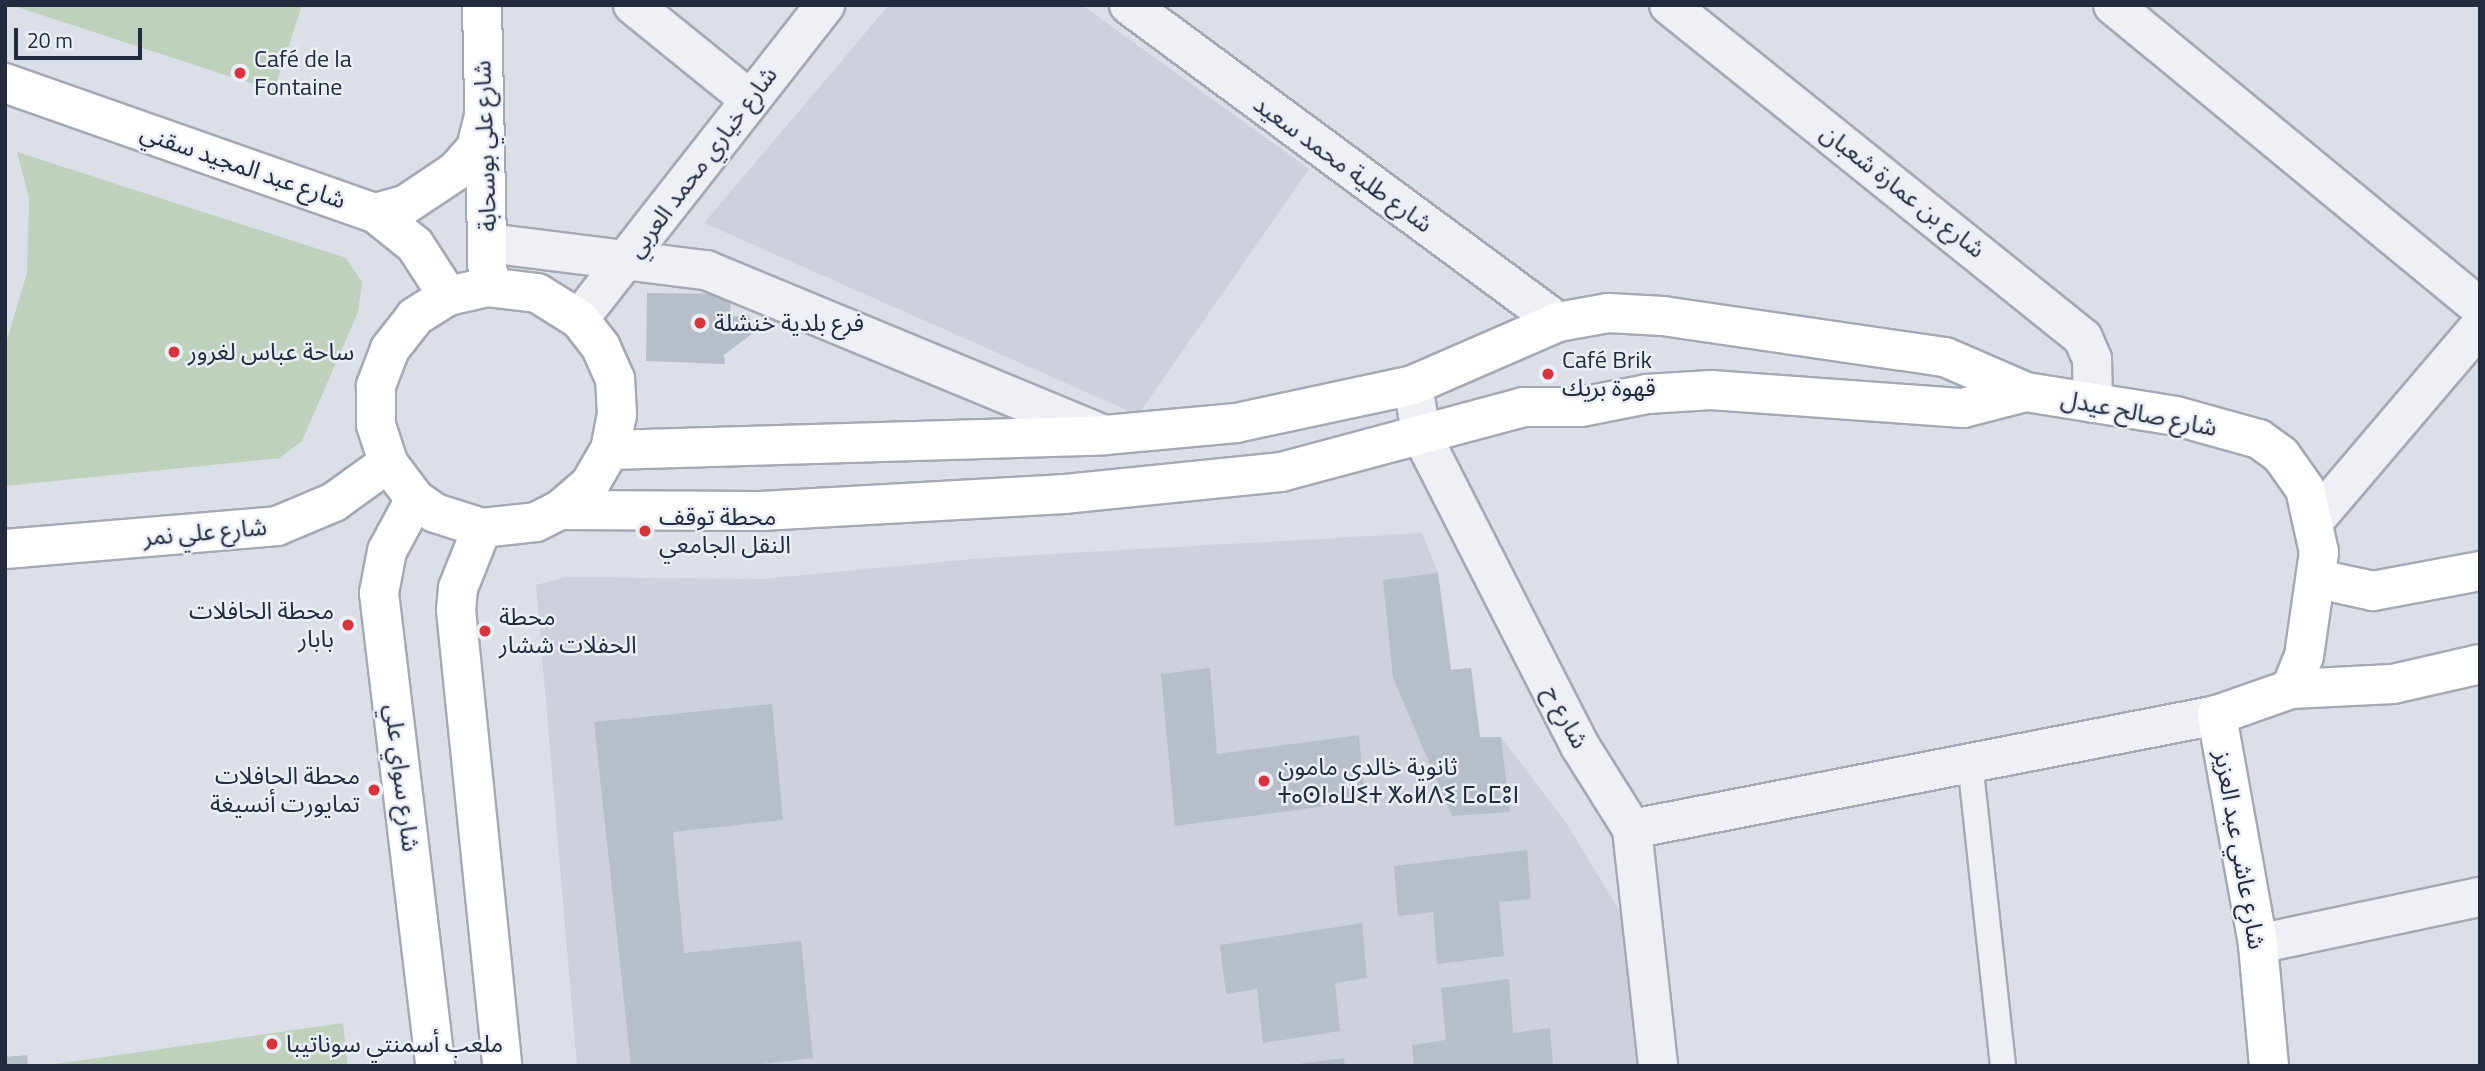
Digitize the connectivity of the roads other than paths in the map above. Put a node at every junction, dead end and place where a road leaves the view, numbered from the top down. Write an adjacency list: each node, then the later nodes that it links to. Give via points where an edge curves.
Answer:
1 (482, 5): 9 (main road, شارع علي بوسحابة)
2 (633, 5): 8 (street)
3 (825, 5): 8 (street, شارع خياري محمد العربي)
4 (1129, 5): 17 (street, شارع طلية محمد سعيد)
5 (1669, 5): 21 (street, شارع بن عمارة شعبان, via 2082,338 2092,359)
6 (2113, 5): 15 (street)
7 (5, 83): 10 (main road, شارع عبد المجيد سقني)
8 (749, 99): 12 (street, شارع خياري محمد العربي)
9 (483, 120): 10 (main road, via 476,148 456,171 405,205); 11 (main road, شارع علي بوسحابة)
10 (375, 213): 14 (main road, شارع عبد المجيد سقني, via 415,245)
11 (488, 243): 12 (street); 13 (main road, شارع علي بوسحابة)
12 (630, 258): 16 (street, شارع خياري محمد العربي); 23 (street, via 706,270 741,282)
13 (488, 287): 14 (main road); 16 (main road, via 537,293)
14 (448, 296): 25 (main road, via 415,317 390,349 381,373 376,425)
15 (2480, 307)
16 (579, 319): 24 (main road, via 601,347 615,379 617,415)
17 (1558, 322): 19 (main road); 20 (main road, via 1608,313 1663,316 1932,355)
18 (2480, 326): 28 (street)
19 (1413, 385): 22 (street, شارع ح); 23 (main road, via 1236,423)
20 (2026, 392): 21 (main road, شارع صالح عيدل); 22 (main road, via 1964,408 1711,390 1647,394 1581,407 1523,407)
21 (2093, 403): 28 (main road, شارع صالح عيدل, via 2176,416 2259,439 2290,467)
22 (1421, 434): 27 (main road, via 1280,472 1065,494 761,511); 37 (street, شارع ح, via 1580,746)
23 (1105, 435): 24 (main road)
24 (610, 450): 27 (main road, via 590,484)
25 (388, 463): 26 (main road); 30 (main road, شارع علي نمر, via 334,502 277,526)
26 (415, 499): 29 (main road, via 447,518); 40 (main road, شارع سواي علي, via 387,551 379,593)
27 (560, 510): 29 (main road, via 536,522)
28 (2314, 521): 32 (main road, شارع صالح عيدل)
29 (482, 528): 41 (main road, via 457,588 456,610)
30 (5, 549)
31 (2480, 571): 32 (main road, via 2373,591)
32 (2318, 579): 34 (main road, شارع صالح عيدل)
33 (2480, 664): 34 (main road, شارع عاشي عبد العزيز, via 2393,684)
34 (2291, 689): 35 (main road, شارع عاشي عبد العزيز)
35 (2217, 715): 36 (street); 39 (main road, شارع عاشي عبد العزيز)
36 (1970, 762): 37 (street); 43 (lane)
37 (1632, 829): 42 (street, شارع ح)
38 (2480, 897): 39 (street)
39 (2258, 944): 44 (main road, شارع عاشي عبد العزيز)
40 (435, 1066)
41 (502, 1066)
42 (1658, 1066)
43 (2003, 1066)
44 (2269, 1066)

